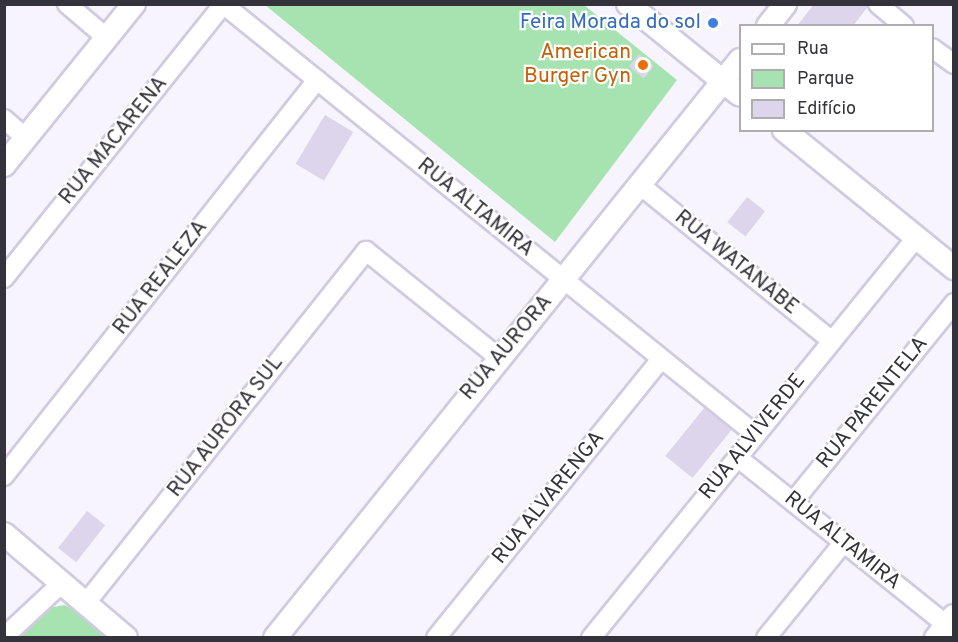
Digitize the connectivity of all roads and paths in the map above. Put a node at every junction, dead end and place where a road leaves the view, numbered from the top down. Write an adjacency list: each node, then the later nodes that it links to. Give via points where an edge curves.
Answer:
1 (67, 4): 9 (street)
2 (134, 4): 9 (street)
3 (628, 4): 14 (street)
4 (786, 4): 7 (street)
5 (878, 4): 8 (street)
6 (223, 5): 13 (street, RUA ALTAMIRA); 22 (street, RUA MACARENA)
7 (770, 24)
8 (902, 24)
9 (106, 38): 17 (street)
10 (934, 49): 11 (street)
11 (954, 64)
12 (739, 66): 14 (street, RUA AURORA)
13 (317, 80): 23 (street, RUA ALTAMIRA); 30 (street, RUA REALEZA)
14 (732, 88): 19 (street, RUA AURORA)
15 (4, 119): 17 (street)
16 (786, 132): 20 (street)
17 (26, 138): 18 (street)
18 (4, 165)
19 (640, 184): 23 (street, RUA AURORA); 25 (street, RUA WATANABE)
20 (916, 238): 21 (street); 25 (street, RUA ALVIVERDE)
21 (954, 268)
22 (4, 278)
23 (564, 280): 26 (street, RUA AURORA); 27 (street, RUA ALTAMIRA)
24 (954, 303): 31 (street, RUA PARENTELA)
25 (832, 341): 28 (street, RUA ALVIVERDE)
26 (498, 357): 35 (street, RUA AURORA SUL, via 366,251); 39 (street, RUA AURORA)
27 (662, 359): 28 (street, RUA ALTAMIRA); 40 (street, RUA ALVARENGA)
28 (755, 434): 29 (street, RUA ALVIVERDE)
29 (737, 457): 31 (street, RUA ALTAMIRA); 41 (street, RUA ALVIVERDE)
30 (4, 476)
31 (793, 502): 33 (street, RUA ALTAMIRA)
32 (4, 534): 34 (street)
33 (844, 542): 36 (street, RUA ALTAMIRA); 42 (street)
34 (62, 583): 35 (street); 37 (street)
35 (86, 603): 38 (street)
36 (946, 626)
37 (4, 637)
38 (126, 638)
39 (275, 638)
40 (436, 638)
41 (591, 638)
42 (766, 638)

